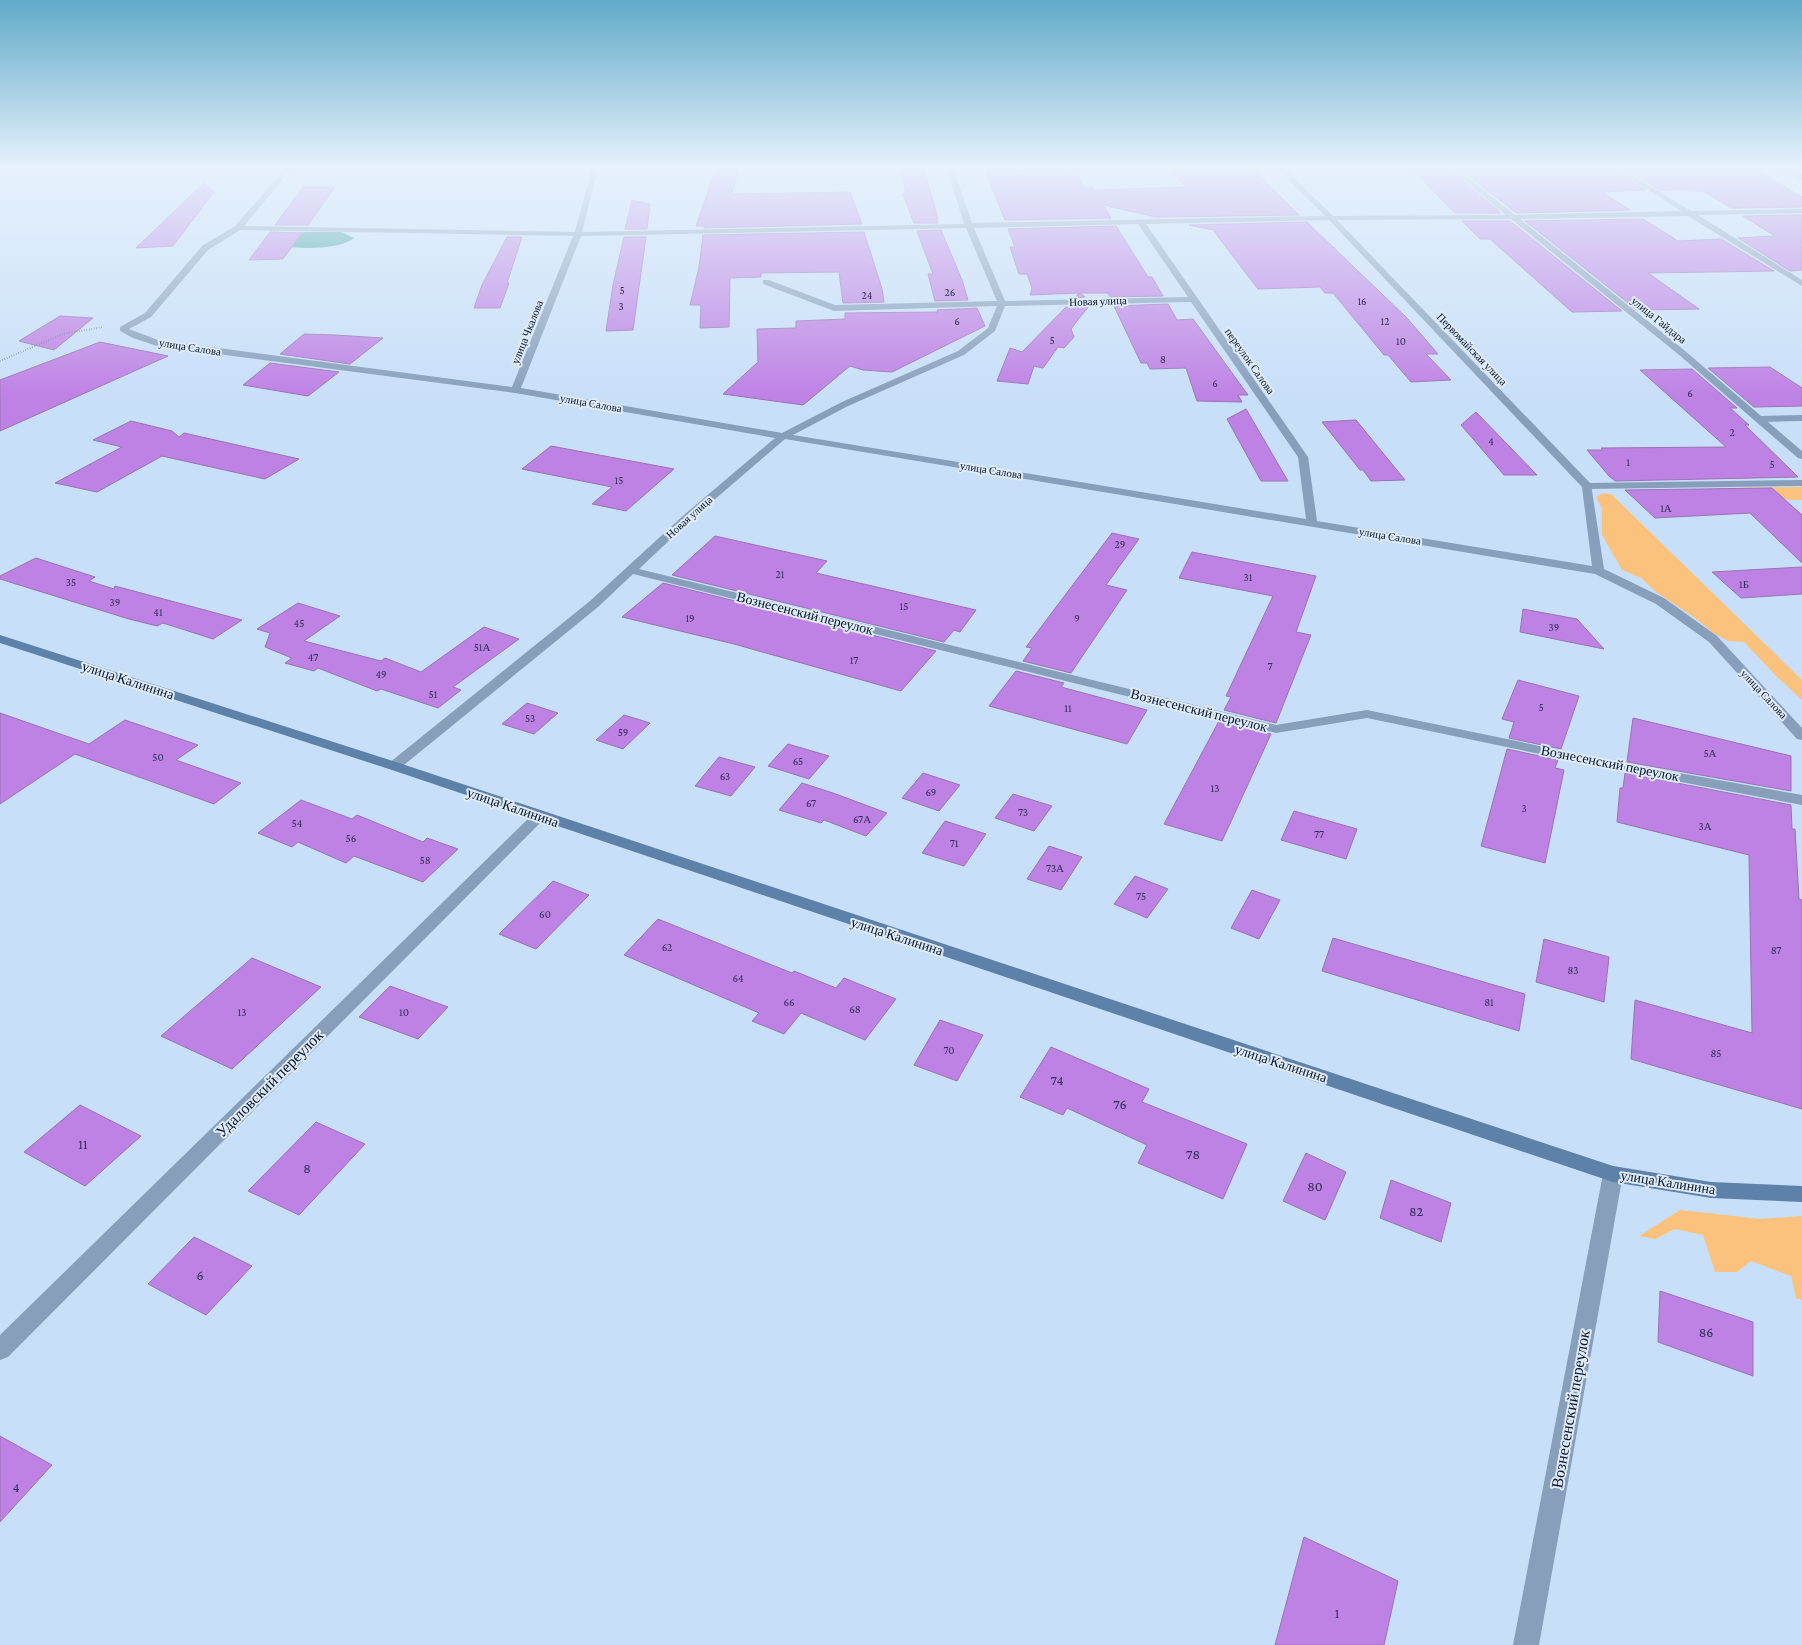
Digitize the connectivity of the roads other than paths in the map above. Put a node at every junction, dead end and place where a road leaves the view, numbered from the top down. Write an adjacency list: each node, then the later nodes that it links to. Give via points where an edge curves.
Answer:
1 (210, 245): 12 (street, улица Салова, via 148,315 123,329 157,343)
2 (574, 245): 12 (street, улица Чкалова)
3 (977, 245): 11 (street)
4 (1157, 245): 10 (street, переулок Салова)
5 (1357, 245): 18 (street, Первомайская улица)
6 (1547, 245): 14 (street, улица Гайдара)
7 (1738, 245): 9 (street)
8 (766, 282): 11 (street, Новая улица, via 834,308)
9 (1802, 284)
10 (1194, 299): 11 (street, Новая улица); 19 (street, переулок Салова, via 1303,457)
11 (1002, 304): 15 (street, Новая улица, via 992,329 961,353 845,404)
12 (515, 390): 15 (street, улица Салова)
13 (1802, 418): 14 (street)
14 (1761, 419): 16 (street, улица Гайдара)
15 (782, 436): 19 (street, улица Салова); 20 (street, Новая улица)
16 (1802, 456)
17 (1802, 483): 18 (street)
18 (1587, 486): 21 (street)
19 (1312, 524): 21 (street, улица Салова)
20 (630, 570): 24 (street, Новая улица, via 594,604); 25 (street, Вознесенский переулок, via 1276,729 1367,714 1612,765)
21 (1598, 571): 23 (street, улица Салова, via 1660,601 1713,639)
22 (0, 639): 24 (main road, улица Калинина)
23 (1802, 736)
24 (394, 766): 26 (main road, улица Калинина)
25 (1802, 800)
26 (539, 816): 27 (main road, улица Калинина); 29 (street, Удаловский переулок)
27 (1613, 1174): 28 (main road, улица Калинина, via 1711,1190); 30 (street, Вознесенский переулок)
28 (1802, 1194)
29 (0, 1350)
30 (1526, 1645)

